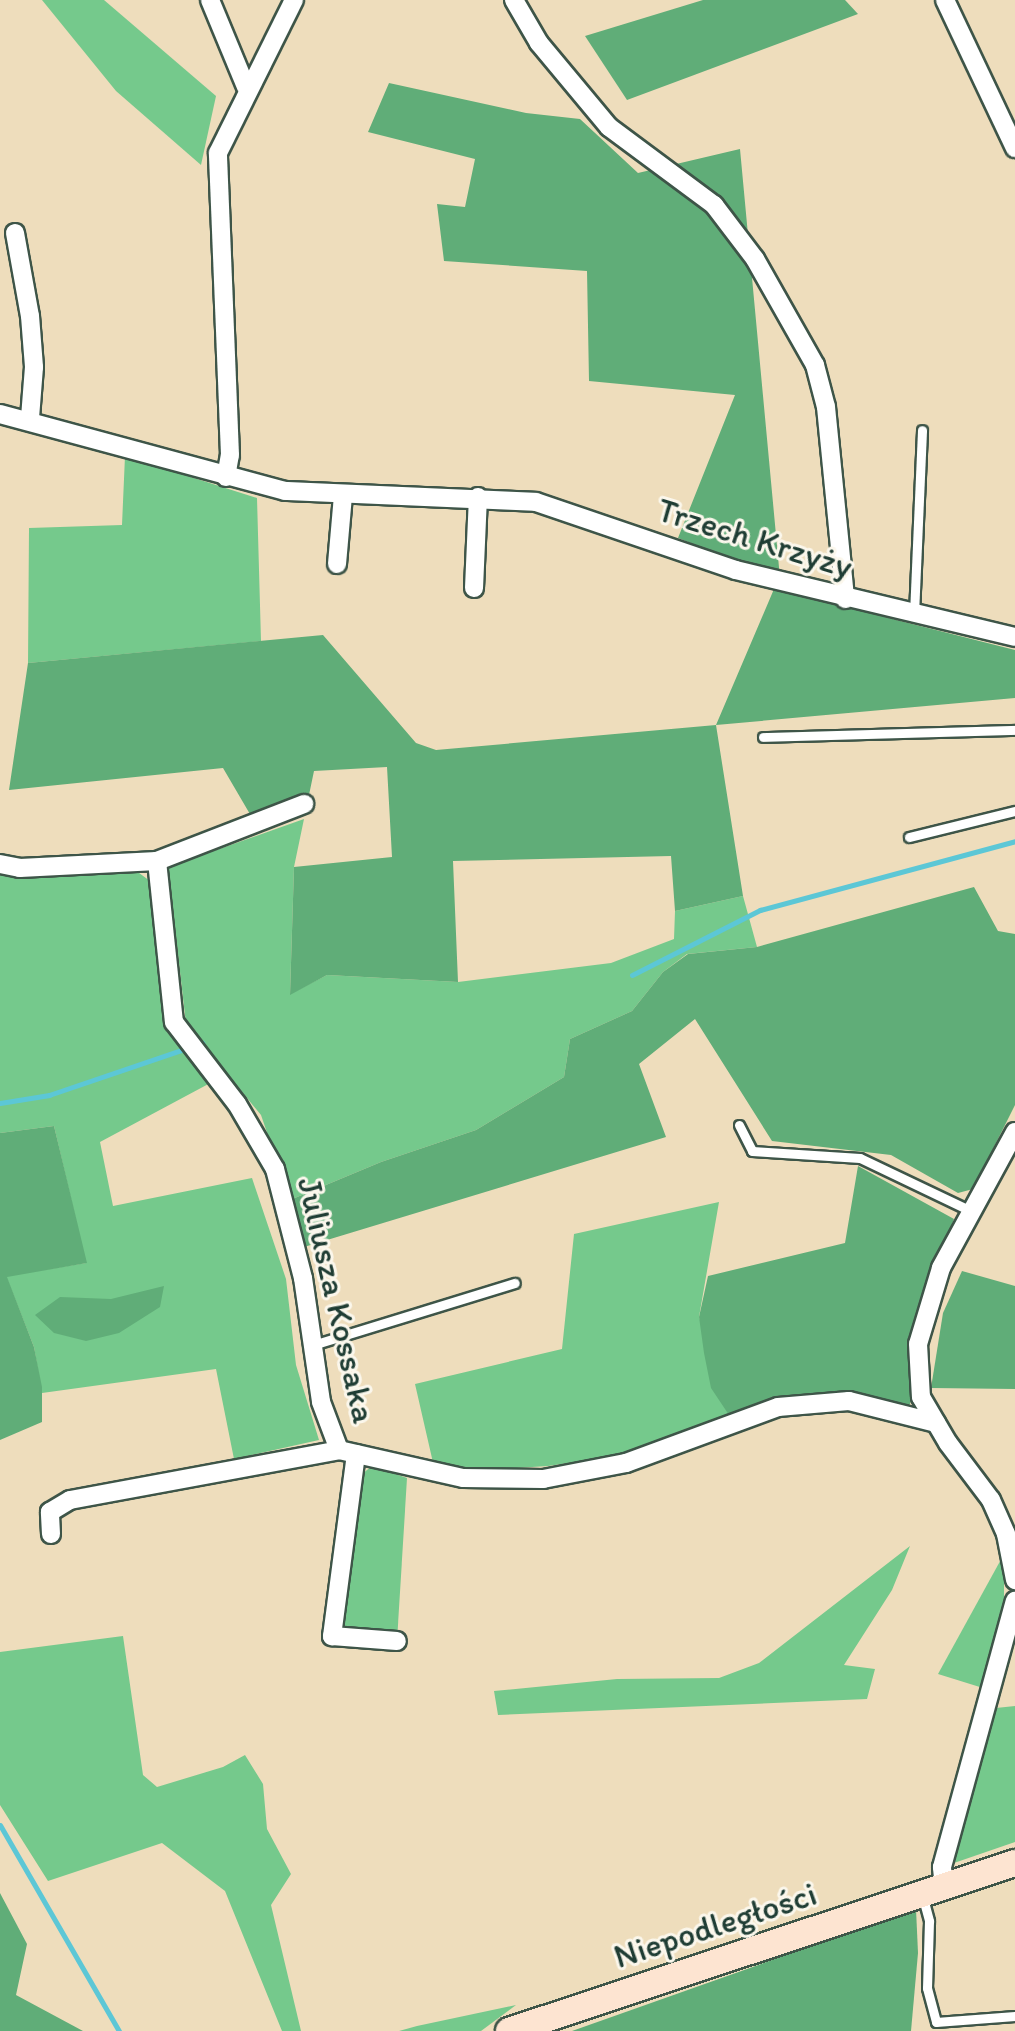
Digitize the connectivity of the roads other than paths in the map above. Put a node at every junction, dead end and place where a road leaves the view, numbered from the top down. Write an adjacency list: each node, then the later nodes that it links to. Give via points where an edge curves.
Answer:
1 (210, 0): 5 (street)
2 (294, 0): 5 (street)
3 (514, 0): 16 (street, via 539,43 609,127 714,205 755,259 815,365 826,407)
4 (945, 0): 6 (street)
5 (246, 87): 11 (street, via 218,153 230,455)
6 (1015, 148)
7 (15, 233): 9 (street, via 30,316)
8 (0, 414): 9 (street, Trzech Krzyży)
9 (30, 418): 11 (street, Trzech Krzyży)
10 (922, 430): 17 (lane)
11 (226, 477): 12 (street, Trzech Krzyży, via 285,491)
12 (343, 495): 13 (street, Trzech Krzyży); 14 (street)
13 (478, 497): 15 (street); 16 (street, Trzech Krzyży, via 554,506 725,567)
14 (337, 564)
15 (474, 588)
16 (845, 599): 17 (street, Trzech Krzyży)
17 (914, 614): 18 (street, Trzech Krzyży)
18 (1015, 637)
19 (1015, 730): 20 (lane)
20 (763, 737)
21 (304, 804): 24 (street)
22 (1015, 811): 23 (lane)
23 (909, 837)
24 (157, 861): 25 (street, via 20,868); 30 (street, Juliusza Kossaka, via 169,999 190,1047 237,1104 275,1169 303,1278)
25 (0, 864)
26 (739, 1125): 28 (lane, via 752,1151 860,1158)
27 (1015, 1132): 28 (street)
28 (969, 1210): 31 (street, via 941,1268 918,1344 921,1397)
29 (515, 1283): 30 (lane)
30 (313, 1345): 32 (street, Juliusza Kossaka, via 321,1402)
31 (936, 1423): 32 (street, Juliusza Kossaka, via 849,1401 778,1407 626,1463 543,1479 463,1478); 34 (street, via 991,1500 1006,1534)
32 (348, 1452): 33 (street, Juliusza Kossaka, via 70,1500 50,1512); 36 (street, Juliusza Kossaka, via 332,1636)
33 (51, 1534)
34 (1015, 1580)
35 (1015, 1601): 38 (street)
36 (397, 1641)
37 (1015, 1863): 38 (street, Niepodległości)
38 (933, 1891): 39 (lane, via 927,1988 936,2022); 40 (street, Niepodległości)
39 (1015, 2016)
40 (509, 2031)

